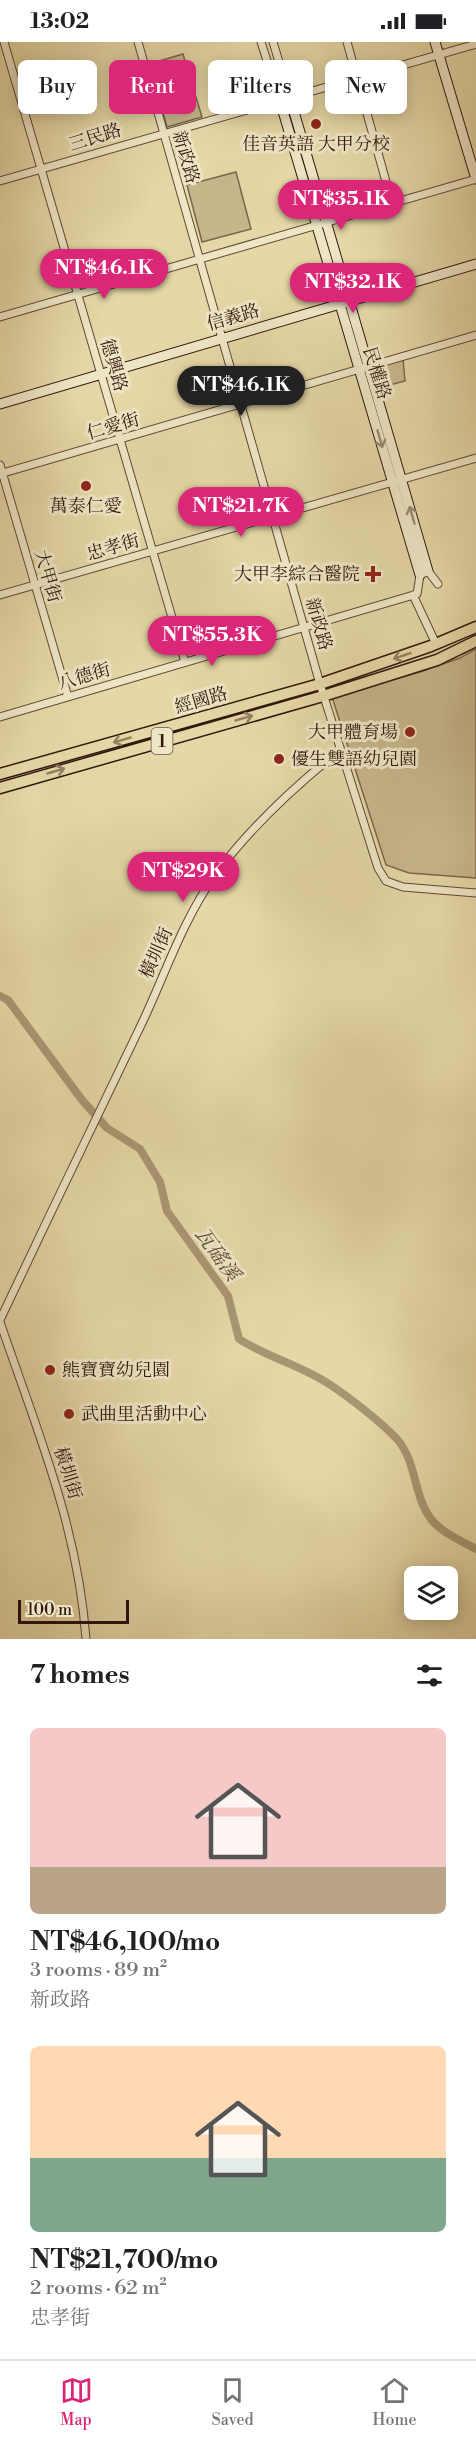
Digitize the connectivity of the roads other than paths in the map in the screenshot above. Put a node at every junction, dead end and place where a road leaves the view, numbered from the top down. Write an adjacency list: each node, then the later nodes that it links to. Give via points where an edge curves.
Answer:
1 (4, 42): 18 (street, 德興路)
2 (138, 42): 17 (street, 新政路)
3 (261, 42): 9 (street, 民權路)
4 (273, 42): 10 (street, 民權路)
5 (346, 42): 11 (street)
6 (435, 42): 8 (street)
7 (476, 44): 8 (street, 三民路)
8 (439, 55): 12 (street, 三民路); 19 (street)
9 (267, 60)
10 (278, 60)
11 (351, 60)
12 (407, 64)
13 (233, 114): 17 (street, 三民路)
14 (284, 114): 22 (street, 民權路)
15 (294, 114): 22 (street, 民權路)
16 (367, 114): 21 (street)
17 (164, 133): 18 (street, 三民路); 23 (street, 新政路)
18 (41, 169): 20 (street, 三民路); 25 (street, 德興路)
19 (476, 179): 21 (street)
20 (0, 181)
21 (392, 203): 22 (street)
22 (321, 224): 23 (street); 26 (street, 民權路)
23 (200, 258): 25 (street); 29 (street, 新政路)
24 (476, 264): 26 (street, 信義路)
25 (78, 294): 27 (street); 31 (street, 德興路)
26 (344, 302): 29 (street, 信義路); 30 (street, 民權路)
27 (0, 317)
28 (476, 335): 30 (street, 仁愛街)
29 (222, 338): 31 (street, 信義路); 33 (street, 新政路)
30 (364, 368): 33 (street, 仁愛街); 38 (street, 民權路)
31 (101, 374): 32 (street, 信義路); 34 (street, 德興路)
32 (0, 404)
33 (241, 404): 34 (street, 仁愛街); 39 (street, 新政路)
34 (120, 439): 37 (street, 仁愛街); 40 (street, 德興路)
35 (476, 459): 38 (street, 忠孝街)
36 (0, 465): 37 (street, 大甲街)
37 (1, 474): 43 (street, 大甲街)
38 (397, 481): 39 (street, 忠孝街); 41 (street, 民權路)
39 (272, 517): 40 (street, 忠孝街); 46 (street, 新政路)
40 (153, 551): 43 (street, 忠孝街); 50 (street, 德興路)
41 (424, 573): 42 (street); 44 (street)
42 (438, 584)
43 (35, 585): 45 (street, 忠孝街); 53 (street, 大甲街)
44 (415, 594): 46 (street, 八德街); 49 (street)
45 (0, 595)
46 (306, 627): 50 (street, 八德街); 51 (street, 新政路)
47 (476, 627): 49 (main road, 經國路 / 1)
48 (476, 641): 52 (main road, 經國路 / 1, via 437,660)
49 (436, 644): 51 (main road, 經國路 / 1, one-way to 51)
50 (185, 662): 53 (street, 八德街)
51 (320, 684): 52 (street, 新政路); 56 (main road, 經國路 / 1, one-way to 56)
52 (323, 696): 55 (street, 新政路); 57 (main road, 經國路 / 1, one-way to 52)
53 (68, 697): 54 (street, 八德街)
54 (0, 717)
55 (340, 750): 58 (street, 新政路, via 378,868 386,881); 59 (street, 橫圳街, via 242,843 188,919)
56 (0, 774)
57 (0, 788)
58 (476, 893)
59 (0, 1321): 60 (street, 橫圳街, via 53,1469 76,1556)
60 (86, 1639)

